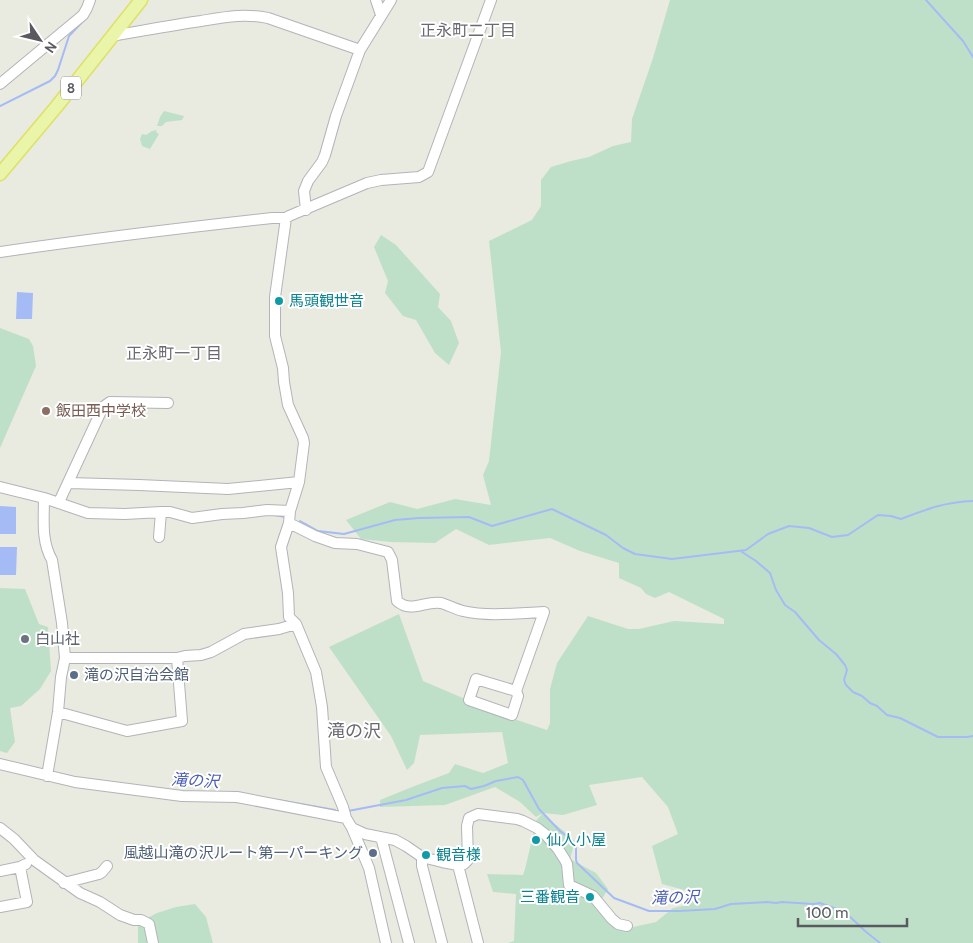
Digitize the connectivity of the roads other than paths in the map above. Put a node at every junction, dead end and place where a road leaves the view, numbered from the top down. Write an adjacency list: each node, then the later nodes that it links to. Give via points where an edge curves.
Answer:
1 (90, 0): 9 (street, via 83,15)
2 (141, 0): 7 (main road, 8)
3 (376, 0): 6 (street)
4 (391, 0): 6 (street)
5 (491, 0): 11 (street, via 428,172 419,177 367,183)
6 (381, 15): 8 (street)
7 (112, 36): 8 (street, via 254,15); 10 (main road, 8)
8 (360, 50): 11 (street, via 325,155 304,191)
9 (0, 84)
10 (0, 174)
11 (306, 210): 12 (street)
12 (286, 218): 13 (street, via 155,231); 15 (street, via 275,297 275,336 288,405 304,443)
13 (0, 252)
14 (168, 403): 16 (street, via 110,402 103,407)
15 (299, 482): 16 (street, via 228,489); 20 (street)
16 (69, 483): 19 (street)
17 (0, 487): 18 (street)
18 (44, 498): 19 (street); 25 (street, via 44,539 56,582)
19 (59, 502): 21 (street, via 88,513)
20 (290, 511): 21 (street, via 267,510 192,518); 22 (street)
21 (161, 512): 23 (street)
22 (289, 523): 24 (street, via 281,548 289,618); 27 (street, via 335,542 388,552 397,601 410,608 440,603 463,611 487,614 544,612)
23 (158, 537)
24 (296, 624): 26 (street, via 244,634 202,655); 31 (street, via 316,672 326,767)
25 (65, 658): 26 (street); 28 (street)
26 (177, 658): 28 (street, via 182,721 127,731)
27 (516, 691): 27 (street, via 518,696 512,715 469,700 476,678)
28 (58, 712): 30 (street)
29 (0, 764): 30 (street)
30 (47, 776): 31 (street, via 182,796 238,797)
31 (346, 818): 33 (street)
32 (0, 828): 36 (street)
33 (352, 828): 34 (street); 45 (street, via 369,868)
34 (381, 837): 35 (street, via 395,840); 46 (street)
35 (422, 857): 37 (street); 47 (street)
36 (34, 860): 39 (street); 41 (street)
37 (458, 865): 43 (street, via 468,860 469,818 478,814 523,820 542,832 562,855 567,864 569,885 592,896 612,919); 48 (street)
38 (106, 866): 41 (street, via 98,874)
39 (20, 867): 40 (street); 42 (street, via 27,902)
40 (0, 871)
41 (64, 883): 44 (street, via 120,915 149,924)
42 (0, 907)
43 (627, 926)
44 (153, 943)
45 (386, 943)
46 (409, 943)
47 (442, 943)
48 (478, 943)

